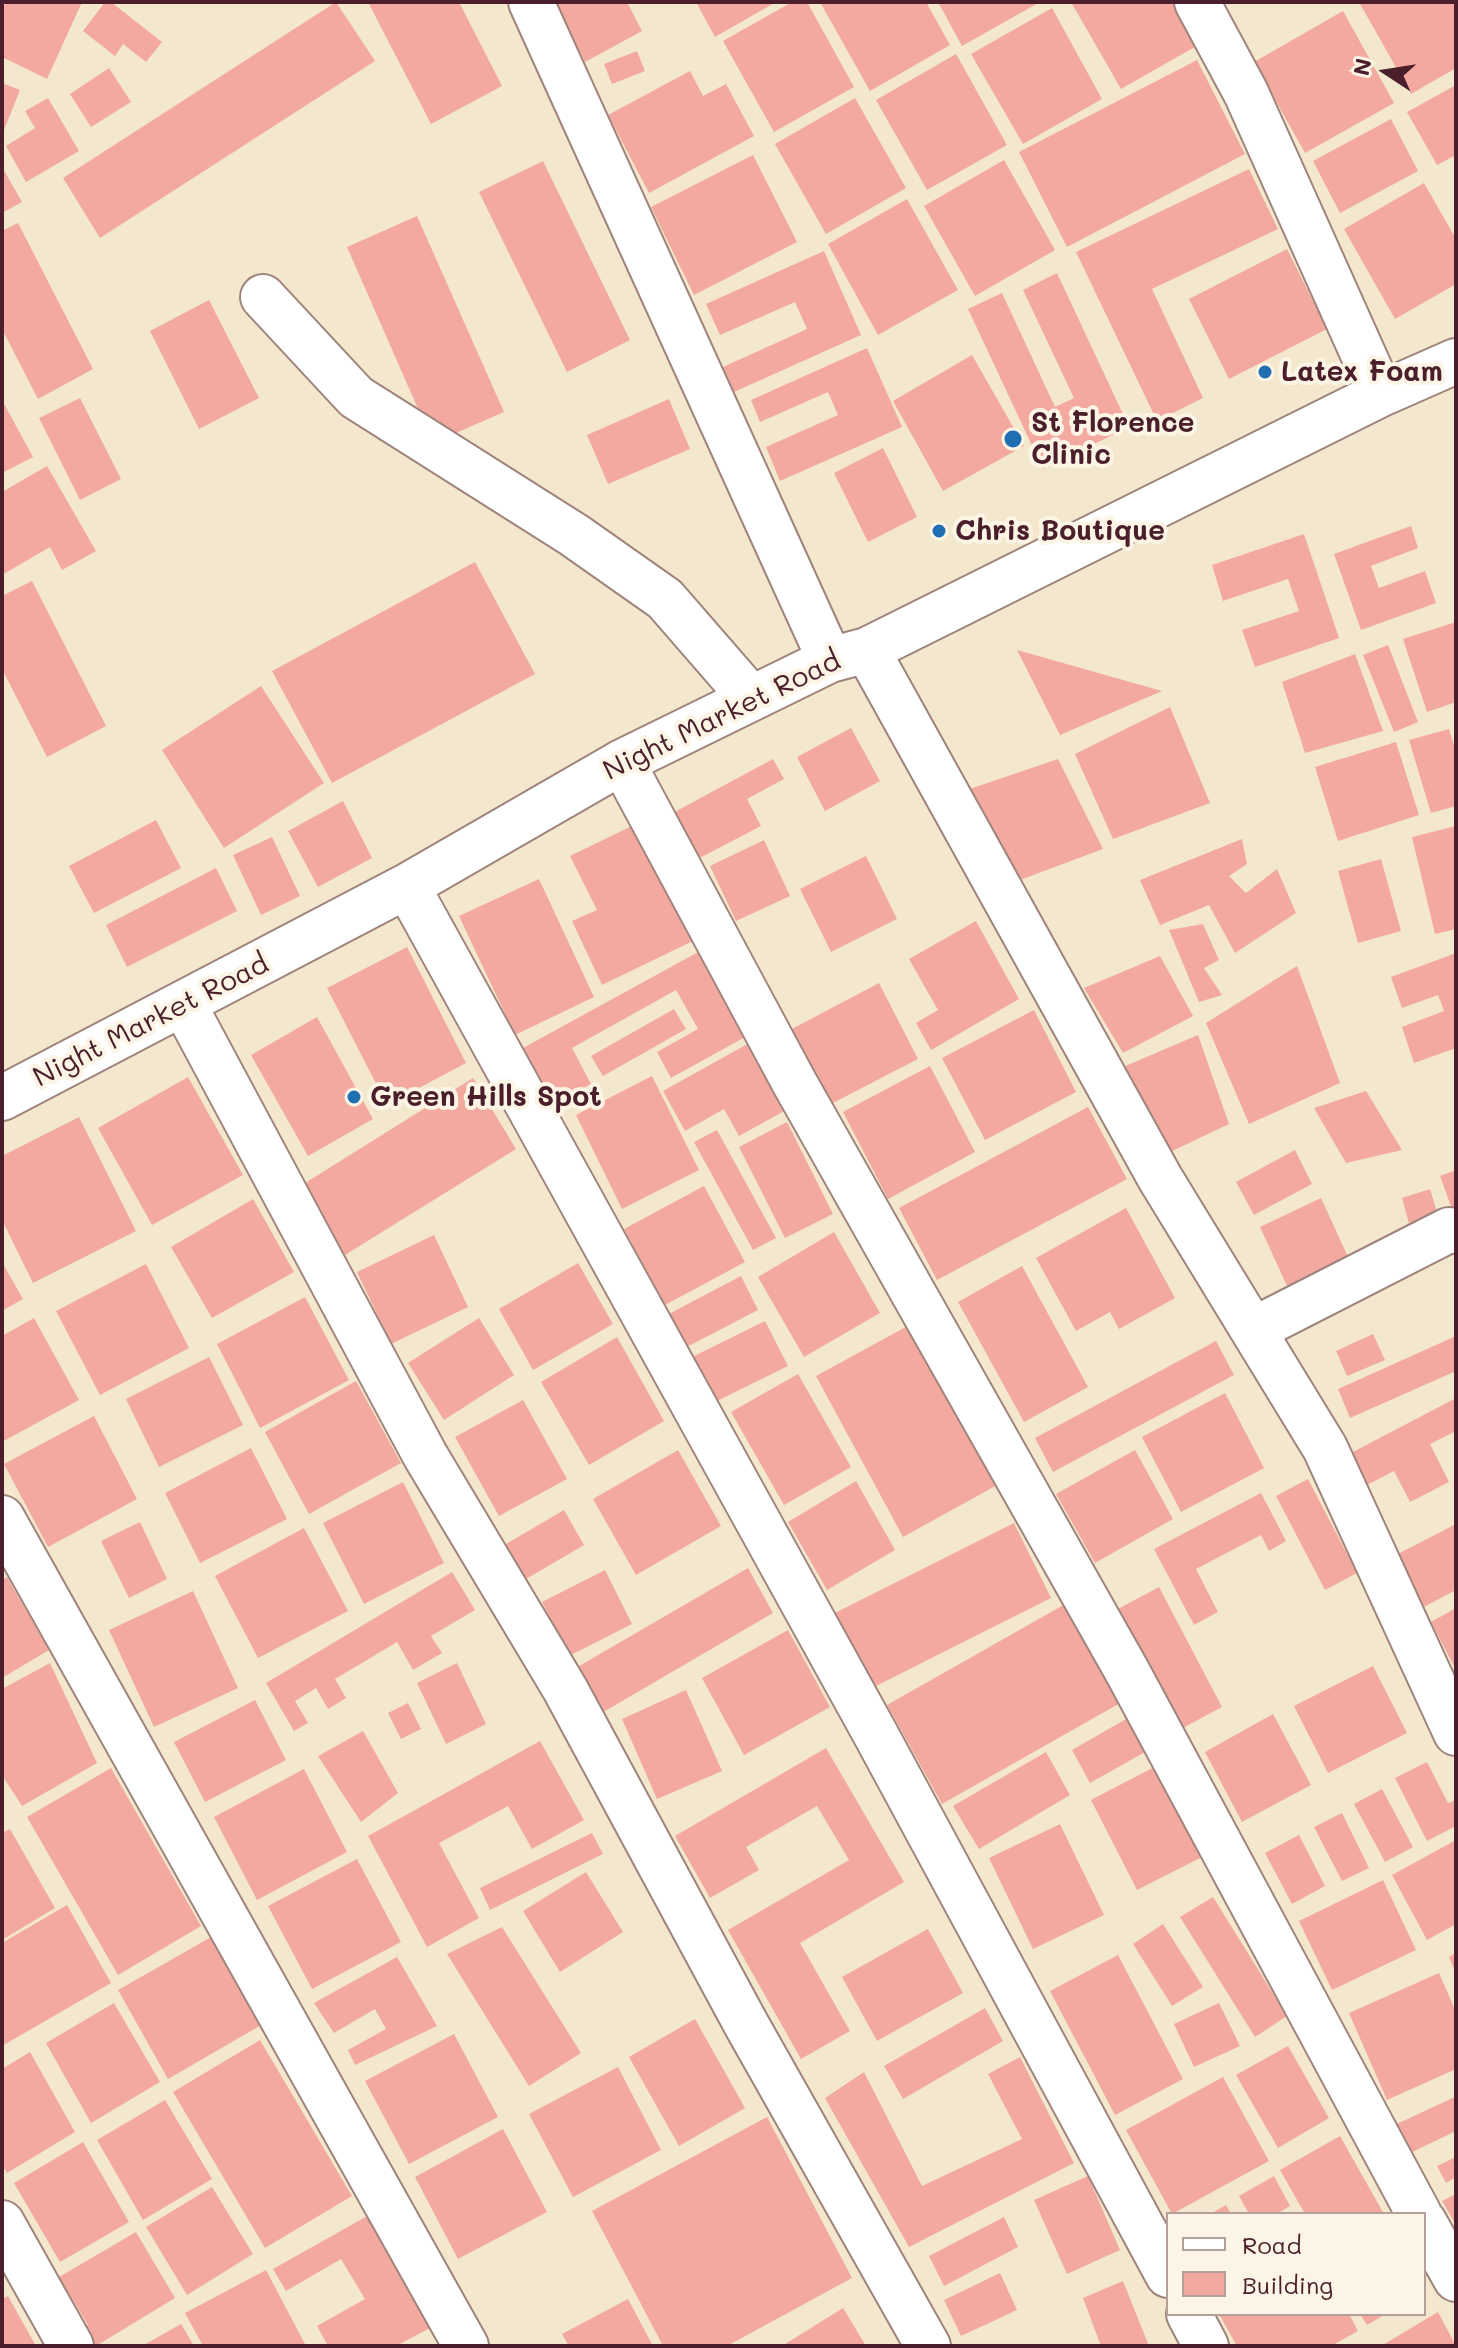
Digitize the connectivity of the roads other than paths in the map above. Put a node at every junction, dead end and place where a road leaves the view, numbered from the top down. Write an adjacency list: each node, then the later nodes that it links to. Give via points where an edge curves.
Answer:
1 (531, 2): 6 (street)
2 (1197, 2): 5 (street, via 1246,93)
3 (263, 297): 7 (street, via 356,397 665,599)
4 (1456, 361): 5 (street, Night Market Road)
5 (1381, 394): 6 (street, Night Market Road)
6 (848, 655): 7 (street, Night Market Road); 13 (street)
7 (751, 698): 8 (street, Night Market Road)
8 (622, 762): 9 (street, Night Market Road); 16 (street, via 794,1082 1127,1671)
9 (407, 886): 10 (street, Night Market Road); 19 (street)
10 (184, 1005): 11 (street, Night Market Road); 24 (street, via 425,1455 565,1689)
11 (2, 1098)
12 (1456, 1231): 13 (street)
13 (1253, 1330): 15 (street, via 1325,1448)
14 (2, 1518): 23 (street)
15 (1456, 1733)
16 (1418, 2212)
17 (2, 2223): 22 (street)
18 (1426, 2226): 20 (street)
19 (1166, 2271)
20 (1456, 2279)
21 (1190, 2316): 25 (street)
22 (71, 2346)
23 (466, 2346)
24 (928, 2346)
25 (1206, 2346)

